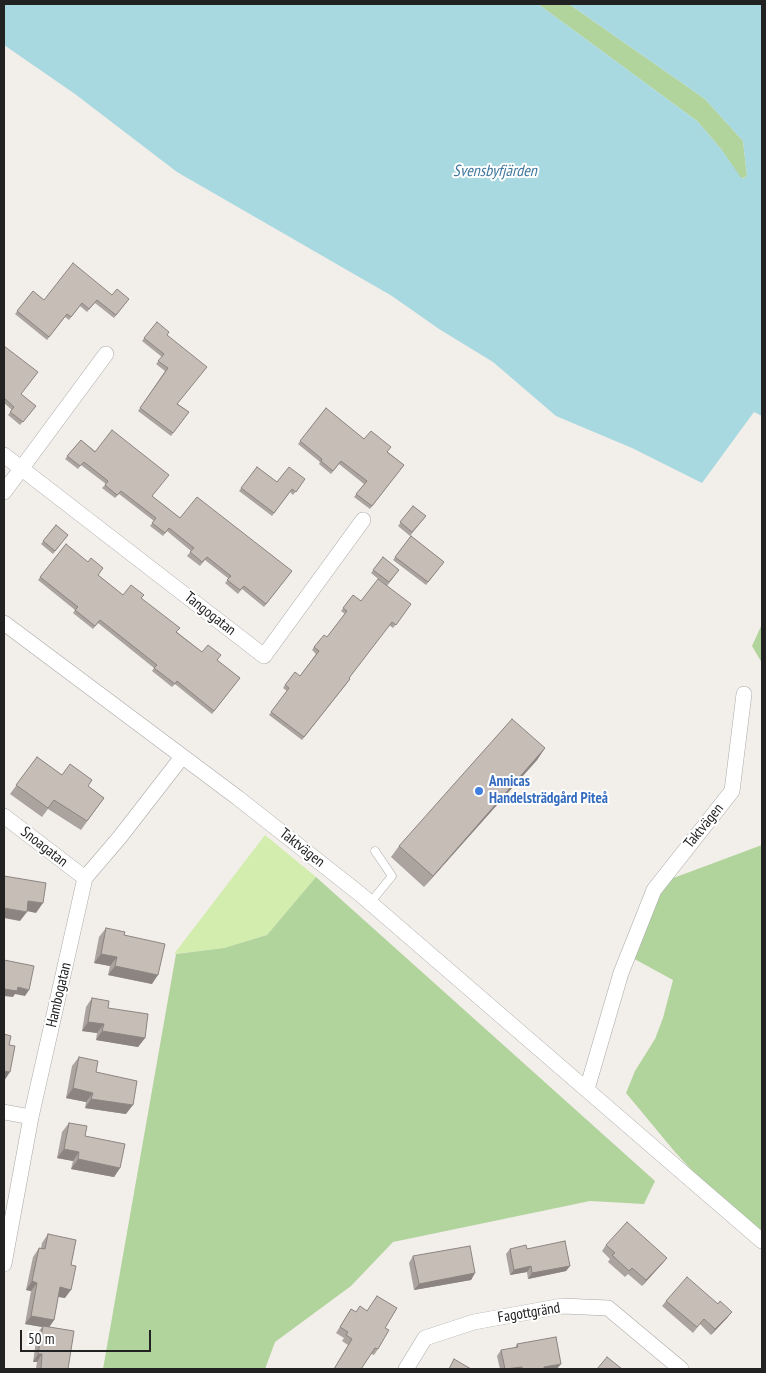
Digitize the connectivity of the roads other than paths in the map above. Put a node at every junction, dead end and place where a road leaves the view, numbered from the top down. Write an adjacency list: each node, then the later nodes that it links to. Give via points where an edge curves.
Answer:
1 (106, 354): 3 (street)
2 (4, 455): 3 (street, Tangogatan)
3 (22, 469): 4 (street); 5 (street, Tangogatan, via 264,656)
4 (4, 492)
5 (363, 520)
6 (4, 623): 8 (street, Taktvägen)
7 (744, 694): 13 (street, Taktvägen, via 732,791 654,890 621,973)
8 (182, 758): 11 (street, Hambogatan); 12 (street, Taktvägen, via 238,798)
9 (4, 816): 11 (street, Snoagatan)
10 (375, 851): 12 (lane, via 392,876)
11 (85, 878): 15 (street, Hambogatan)
12 (370, 903): 13 (street, Taktvägen)
13 (587, 1090): 16 (street, Taktvägen)
14 (4, 1112): 15 (street)
15 (31, 1117): 17 (street, Hambogatan)
16 (762, 1241)
17 (4, 1264)
18 (406, 1369): 19 (street, Fagottgränd, via 425,1338 474,1322 562,1306 608,1308)
19 (681, 1369)

